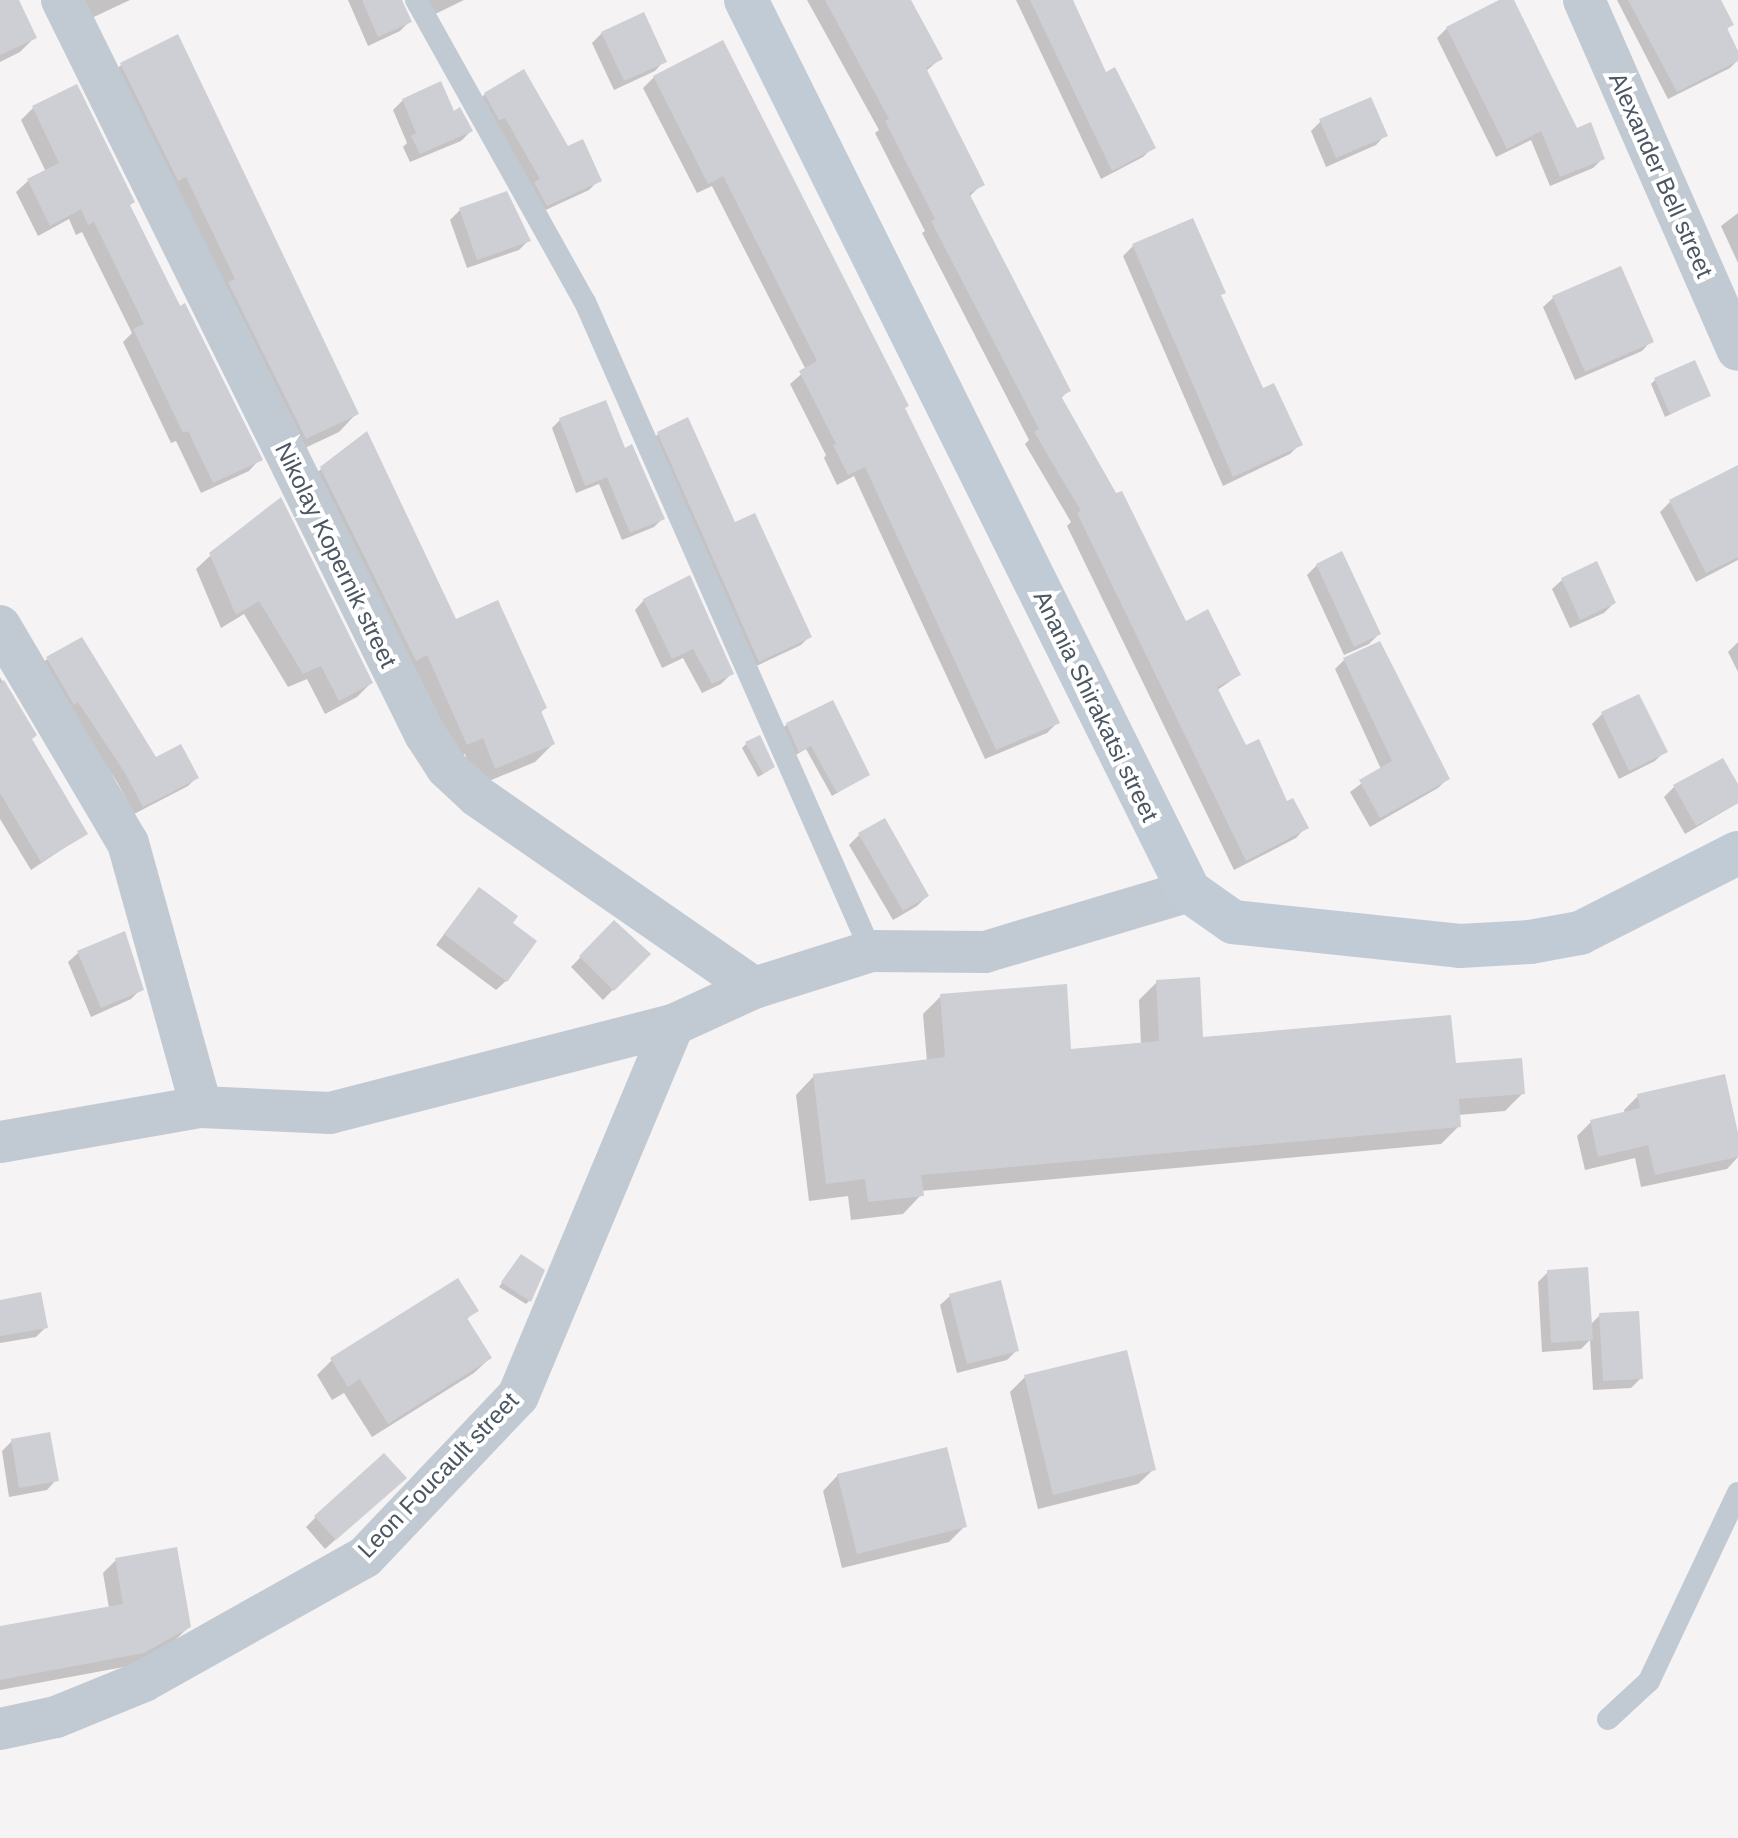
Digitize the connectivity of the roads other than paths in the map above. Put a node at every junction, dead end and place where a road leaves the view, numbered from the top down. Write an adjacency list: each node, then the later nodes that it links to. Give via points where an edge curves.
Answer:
1 (62, 0): 10 (street, Nikolay Kopernik street, via 425,734 447,768 477,796)
2 (416, 0): 9 (lane, via 585,302)
3 (746, 0): 8 (main road, Anania Shirakatsi street)
4 (1584, 0): 5 (street, Alexander Bell street)
5 (1738, 350)
6 (0, 626): 12 (street, via 128,843)
7 (1738, 853): 8 (main road, Anania Shirakatsi street, via 1580,933 1530,942 1460,946 1233,922)
8 (1189, 891): 9 (street, via 985,952)
9 (871, 951): 10 (street)
10 (754, 988): 11 (street)
11 (673, 1025): 12 (street, via 330,1113); 16 (street, Leon Foucault street, via 518,1396 365,1557 144,1681 56,1717)
12 (201, 1107): 13 (street)
13 (0, 1142)
14 (1738, 1493): 15 (lane, via 1649,1681)
15 (1608, 1719)
16 (0, 1729)

